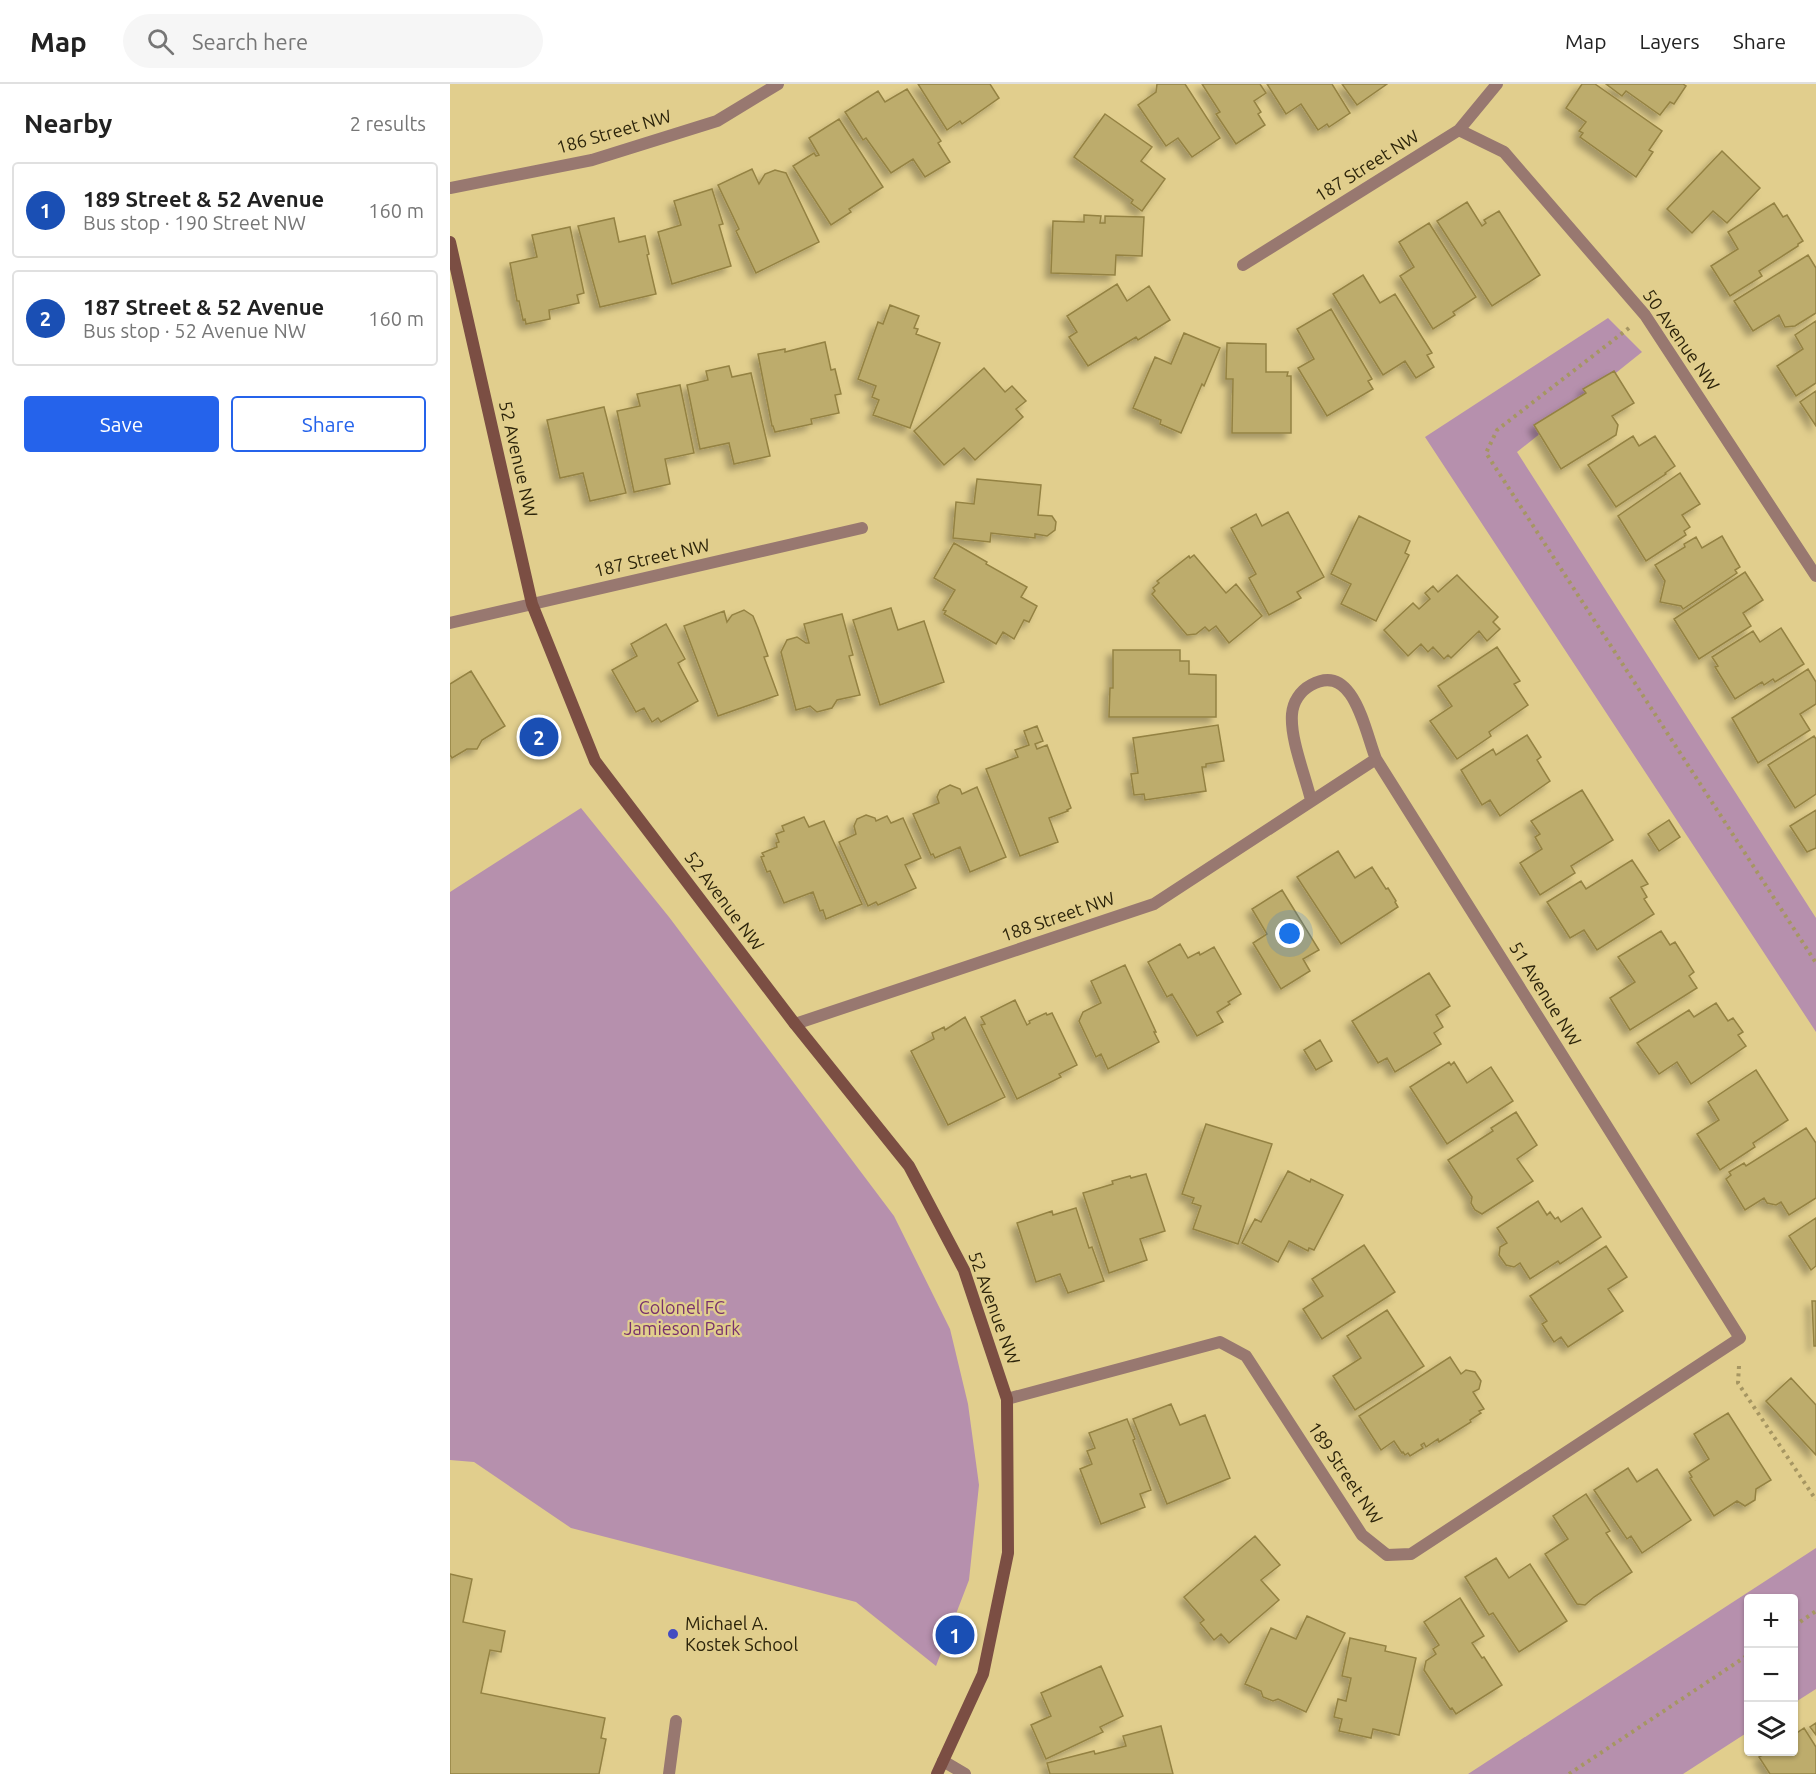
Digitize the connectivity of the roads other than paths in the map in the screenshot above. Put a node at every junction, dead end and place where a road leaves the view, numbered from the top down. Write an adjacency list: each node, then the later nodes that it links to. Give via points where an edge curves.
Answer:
1 (778, 84): 4 (street, 186 Street NW, via 717,121 592,160)
2 (1497, 84): 3 (street, 187 Street NW)
3 (1459, 130): 6 (street, 187 Street NW); 8 (street, 50 Avenue NW, via 1503,152 1645,315)
4 (450, 188)
5 (450, 242): 9 (street, 52 Avenue NW)
6 (1243, 265)
7 (862, 528): 9 (street, 187 Street NW)
8 (1816, 576)
9 (532, 604): 10 (street, 187 Street NW); 13 (street, 52 Avenue NW, via 595,761)
10 (450, 623)
11 (1376, 759): 12 (street, 188 Street NW); 12 (street, 51 Avenue NW, via 1353,698 1335,681 1313,684 1293,703 1292,716); 14 (street, 51 Avenue NW)
12 (1311, 800): 13 (street, 188 Street NW, via 1154,904)
13 (795, 1024): 15 (street, 52 Avenue NW, via 909,1166 964,1270)
14 (1740, 1338): 15 (street, 189 Street NW, via 1411,1554 1387,1555 1362,1535 1246,1356 1220,1342)
15 (1007, 1399): 17 (street, 52 Avenue NW, via 1008,1553 983,1674)
16 (676, 1721): 18 (street)
17 (943, 1761): 19 (street, 52 Avenue NW); 20 (street)
18 (669, 1774)
19 (938, 1774)
20 (965, 1774)

